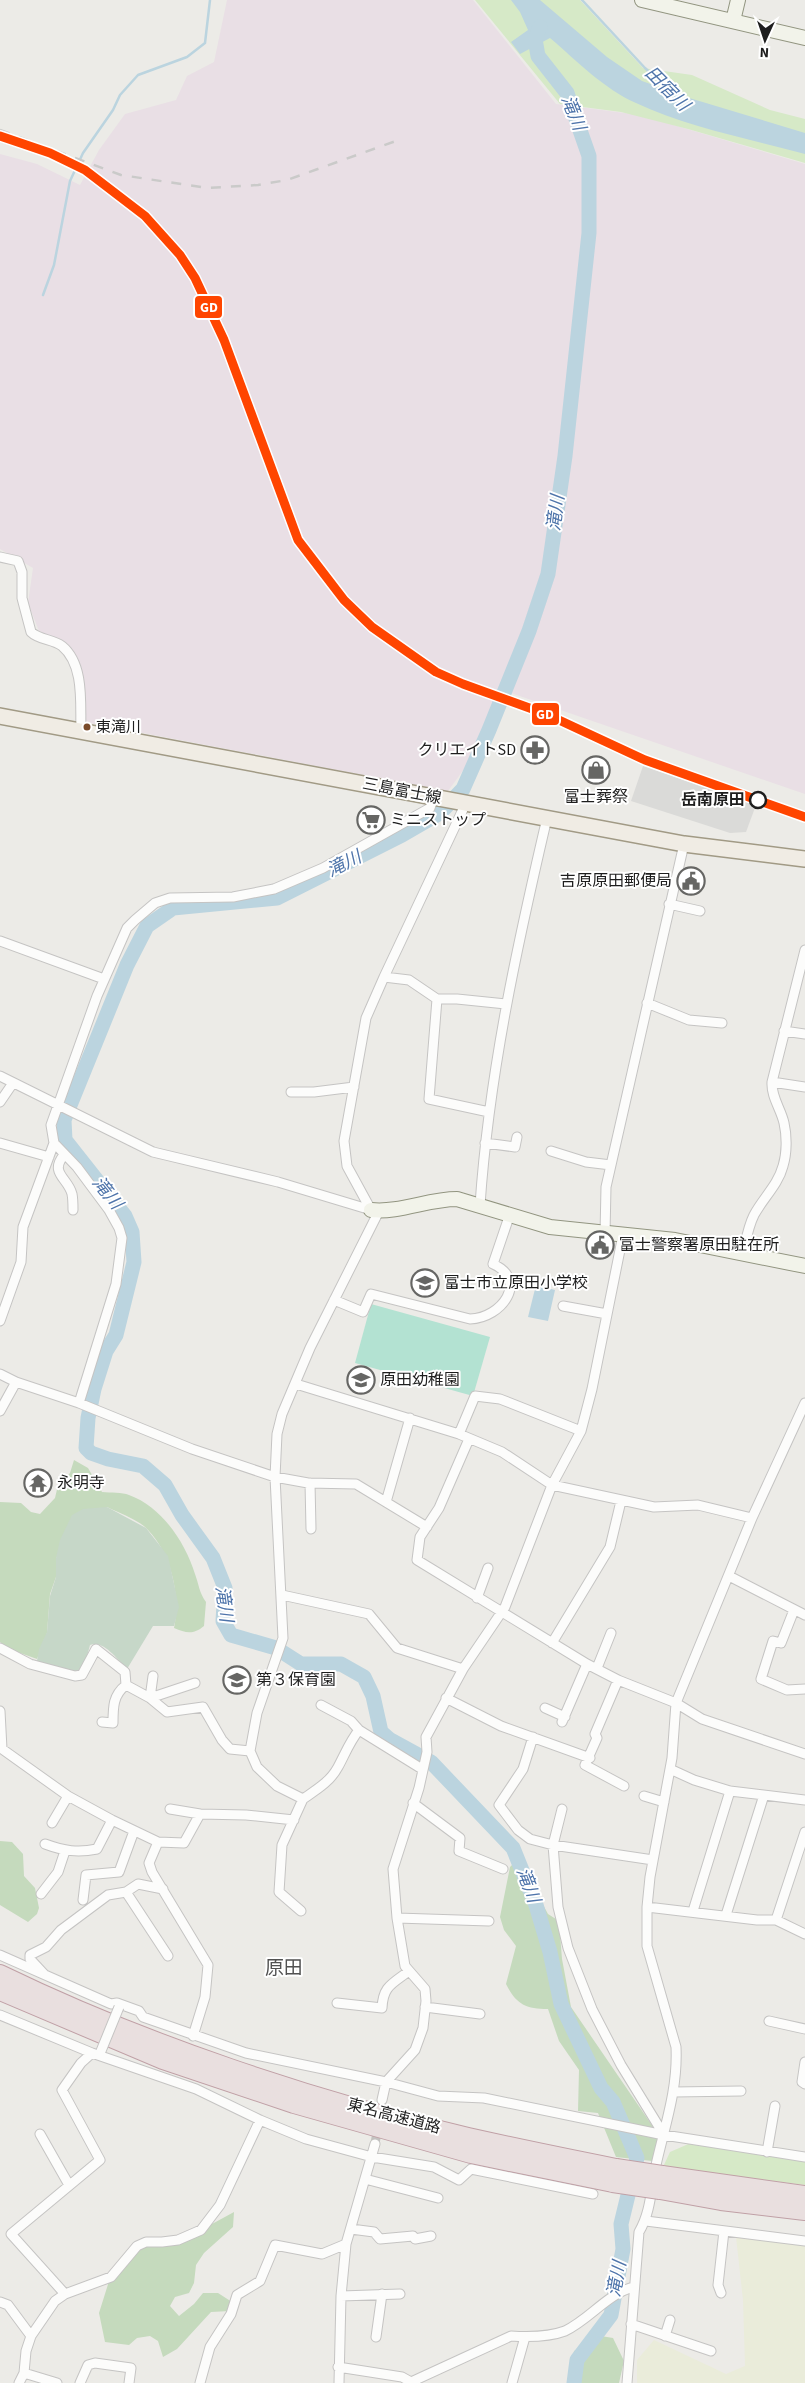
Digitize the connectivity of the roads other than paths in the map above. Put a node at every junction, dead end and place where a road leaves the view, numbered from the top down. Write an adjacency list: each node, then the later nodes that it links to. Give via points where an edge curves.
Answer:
1 (642, 0): 3 (street)
2 (738, 0): 3 (street)
3 (733, 21): 4 (street)
4 (805, 38)
5 (0, 557): 7 (street, via 18,561 30,632 61,645 71,655 80,687)
6 (0, 716): 7 (main road, 三島富士線)
7 (81, 731): 8 (main road, 三島富士線)
8 (440, 798): 9 (main road, 三島富士線); 18 (street, via 430,808 323,868 274,889 233,897 170,898 155,903 127,928)
9 (464, 802): 10 (main road, 三島富士線); 17 (street)
10 (546, 818): 11 (main road, 三島富士線); 21 (street)
11 (684, 844): 12 (main road, 三島富士線); 13 (street)
12 (805, 859)
13 (669, 904): 14 (street); 20 (street)
14 (700, 911)
15 (0, 941): 18 (street)
16 (805, 950): 23 (street)
17 (384, 976): 19 (street, via 409,980); 28 (street, via 366,1018)
18 (104, 979): 32 (street)
19 (437, 999): 21 (street); 33 (street, via 429,1099)
20 (647, 1003): 22 (street, via 689,1020); 41 (street)
21 (506, 1004): 33 (street)
22 (722, 1023)
23 (784, 1030): 24 (street); 27 (street)
24 (805, 1034)
25 (0, 1076): 26 (street)
26 (13, 1082): 31 (street); 32 (street)
27 (772, 1082): 29 (street); 48 (street, via 784,1124 783,1166 774,1188 754,1214)
28 (354, 1087): 30 (street); 44 (street, via 344,1141 347,1166)
29 (805, 1087)
30 (291, 1092)
31 (0, 1102)
32 (58, 1104): 36 (street, via 51,1125); 44 (street, via 152,1152 278,1182)
33 (489, 1112): 37 (street)
34 (517, 1137): 37 (street, via 515,1147)
35 (0, 1143): 40 (street)
36 (54, 1143): 39 (street); 40 (street)
37 (485, 1143): 42 (street)
38 (551, 1151): 41 (street, via 586,1162)
39 (64, 1155): 43 (street, via 60,1160 59,1174 72,1194); 57 (street, via 109,1210 122,1238 116,1284)
40 (49, 1158): 53 (street, via 23,1227 21,1262)
41 (611, 1165): 46 (street, via 606,1187)
42 (480, 1205): 44 (street, via 441,1199); 45 (street)
43 (73, 1210)
44 (375, 1210): 50 (street)
45 (510, 1214): 46 (street, via 550,1227); 50 (street, via 492,1264 504,1269 510,1279 503,1305 494,1312 470,1319 371,1294 363,1312)
46 (605, 1234): 47 (street)
47 (623, 1235): 48 (street, via 675,1240); 52 (street)
48 (743, 1253): 49 (street)
49 (805, 1266)
50 (334, 1300): 56 (street)
51 (563, 1306): 52 (street)
52 (607, 1314): 61 (street)
53 (0, 1321)
54 (0, 1374): 55 (street)
55 (16, 1382): 57 (street); 59 (street)
56 (296, 1384): 60 (street); 64 (street, via 277,1434)
57 (79, 1403): 64 (street, via 192,1449)
58 (805, 1403): 69 (street)
59 (0, 1411)
60 (410, 1418): 62 (street); 68 (street)
61 (581, 1431): 62 (street, via 500,1398 475,1396); 66 (street)
62 (459, 1434): 63 (street)
63 (469, 1439): 66 (street, via 502,1452); 70 (street, via 439,1508)
64 (275, 1477): 65 (street); 74 (street)
65 (310, 1482): 68 (street, via 356,1484); 71 (street)
66 (552, 1485): 67 (street); 77 (street, via 505,1607)
67 (622, 1501): 69 (street, via 654,1507 698,1505); 80 (street, via 610,1547)
68 (386, 1502): 70 (street)
69 (752, 1518): 73 (street)
70 (427, 1527): 75 (street, via 420,1537 417,1560)
71 (311, 1529)
72 (488, 1568): 75 (street)
73 (729, 1576): 76 (street); 92 (street)
74 (282, 1595): 84 (street, via 369,1614 397,1648); 99 (street, via 283,1638 257,1713)
75 (477, 1598): 77 (street)
76 (794, 1610): 78 (street); 89 (street, via 781,1642 773,1640 761,1679 787,1690)
77 (500, 1612): 80 (street); 84 (street)
78 (805, 1615)
79 (611, 1633): 83 (street)
80 (552, 1643): 82 (street)
81 (0, 1648): 88 (street, via 30,1664 76,1676 82,1675 96,1649 125,1672)
82 (587, 1664): 83 (street); 94 (street, via 564,1720)
83 (597, 1668): 86 (street)
84 (463, 1669): 91 (street)
85 (153, 1676): 90 (street)
86 (618, 1680): 92 (street); 101 (street, via 595,1734 597,1738)
87 (195, 1683): 90 (street)
88 (126, 1685): 90 (street); 96 (street, via 117,1692 113,1723)
89 (805, 1689)
90 (150, 1698): 99 (street, via 167,1712 203,1707 230,1749)
91 (446, 1698): 98 (street, via 501,1726); 102 (street, via 426,1737 427,1752)
92 (676, 1703): 100 (street, via 702,1719); 103 (street)
93 (321, 1706): 97 (street, via 356,1724)
94 (545, 1708)
95 (0, 1711): 107 (street, via 2,1749)
96 (102, 1722)
97 (359, 1730): 102 (street); 109 (street, via 325,1784)
98 (534, 1736): 101 (street); 123 (street, via 523,1768 499,1805 518,1830 530,1839)
99 (250, 1751): 109 (street, via 257,1767 277,1786)
100 (805, 1754)
101 (590, 1758): 104 (street, via 585,1765)
102 (422, 1769): 112 (street)
103 (670, 1769): 105 (street); 111 (street)
104 (624, 1786)
105 (730, 1791): 106 (street); 133 (street)
106 (764, 1795): 110 (street); 134 (street)
107 (68, 1796): 116 (street); 118 (street)
108 (644, 1796): 111 (street)
109 (303, 1799): 117 (street)
110 (805, 1800)
111 (664, 1802): 125 (street)
112 (413, 1803): 126 (street, via 460,1838 459,1851); 135 (street, via 393,1869)
113 (170, 1809): 115 (street)
114 (562, 1809): 123 (street)
115 (200, 1814): 117 (street); 121 (street, via 184,1843)
116 (112, 1820): 119 (street); 124 (street, via 97,1849)
117 (294, 1820): 132 (street, via 282,1845 280,1892)
118 (52, 1823)
119 (134, 1831): 121 (street); 130 (street, via 119,1872 86,1875)
120 (805, 1832): 137 (street)
121 (158, 1842): 127 (street, via 149,1863)
122 (46, 1844): 124 (street)
123 (553, 1845): 125 (street); 163 (street, via 558,1907 568,1948 592,2009)
124 (65, 1851): 129 (street, via 58,1872)
125 (653, 1860): 131 (street)
126 (503, 1870)
127 (163, 1889): 128 (street, via 138,1884); 152 (street, via 208,1965 205,1997)
128 (126, 1892): 140 (street); 143 (street, via 108,1895 61,1930 46,1947 30,1955)
129 (41, 1894)
130 (83, 1900)
131 (646, 1907): 133 (street); 158 (street, via 646,1946 676,2047)
132 (301, 1911)
133 (693, 1911): 134 (street)
134 (726, 1915): 137 (street)
135 (397, 1918): 136 (street); 141 (street, via 405,1966)
136 (489, 1920)
137 (776, 1920): 138 (street)
138 (805, 1934)
139 (0, 1955): 143 (street)
140 (168, 1956)
141 (409, 1971): 145 (street, via 383,1994 382,2008); 147 (street, via 425,1989)
142 (0, 1974): 168 (highway, 東名高速道路, via 167,2044 270,2080 367,2110)
143 (45, 1976): 152 (street, via 111,2004 139,2011 143,2017)
144 (0, 1991): 168 (highway, 東名高速道路, via 163,2060 294,2104 471,2154)
145 (337, 2003)
146 (119, 2007): 153 (street, bridge)
147 (425, 2007): 148 (street); 155 (street, via 423,2028 415,2050)
148 (480, 2014)
149 (0, 2015): 153 (street)
150 (769, 2021): 151 (street)
151 (805, 2029)
152 (194, 2036): 155 (street, via 246,2053)
153 (97, 2052): 161 (street, via 196,2089); 171 (street, via 81,2063 62,2090 100,2160)
154 (805, 2062): 156 (street, via 802,2082)
155 (386, 2082): 159 (street); 163 (street, via 438,2096 484,2098)
156 (805, 2084)
157 (741, 2091): 158 (street)
158 (674, 2092): 163 (street)
159 (382, 2100)
160 (775, 2106): 165 (street)
161 (260, 2120): 166 (street, via 306,2139); 184 (street, via 220,2205 201,2230 178,2240 146,2242 137,2246 111,2277)
162 (40, 2134): 171 (street)
163 (664, 2136): 165 (street); 176 (street)
164 (375, 2144): 166 (street)
165 (767, 2152): 167 (street)
166 (372, 2157): 169 (street); 172 (street, via 434,2167 459,2180 471,2169)
167 (805, 2157)
168 (614, 2176): 170 (highway, 東名高速道路, bridge)
169 (365, 2179): 174 (street); 177 (street)
170 (661, 2183): 173 (highway, 東名高速道路); 175 (highway, 東名高速道路, via 720,2201)
171 (69, 2185): 184 (street, via 11,2234)
172 (592, 2194)
173 (805, 2195)
174 (438, 2198)
175 (805, 2211)
176 (646, 2221): 178 (street); 182 (street, via 639,2232)
177 (350, 2229): 179 (street, via 374,2232 380,2239); 181 (street)
178 (724, 2230): 180 (street); 183 (street, via 718,2285)
179 (431, 2236)
180 (805, 2241)
181 (346, 2244): 187 (street); 202 (street, via 322,2254 275,2245 260,2281 237,2295 231,2314 210,2347)
182 (633, 2287): 190 (street); 194 (street, via 607,2299 564,2331)
183 (721, 2293)
184 (65, 2294): 191 (street, via 56,2301)
185 (382, 2294): 186 (street); 187 (street); 192 (street)
186 (400, 2294)
187 (341, 2296): 196 (street)
188 (0, 2302): 191 (street, via 8,2305)
189 (670, 2320): 193 (street)
190 (631, 2324): 193 (street); 206 (street)
191 (31, 2336): 197 (street)
192 (376, 2336)
193 (665, 2336): 195 (street)
194 (525, 2337): 204 (street, via 511,2336); 205 (street)
195 (711, 2351)
196 (338, 2366): 203 (street); 204 (street, via 402,2377)
197 (24, 2373): 198 (street); 199 (street)
198 (19, 2383)
199 (57, 2383)
200 (80, 2383): 201 (street, via 88,2365 95,2363 130,2368)
201 (129, 2383)
202 (200, 2383)
203 (339, 2383)
204 (411, 2383)
205 (512, 2383)
206 (627, 2383)

